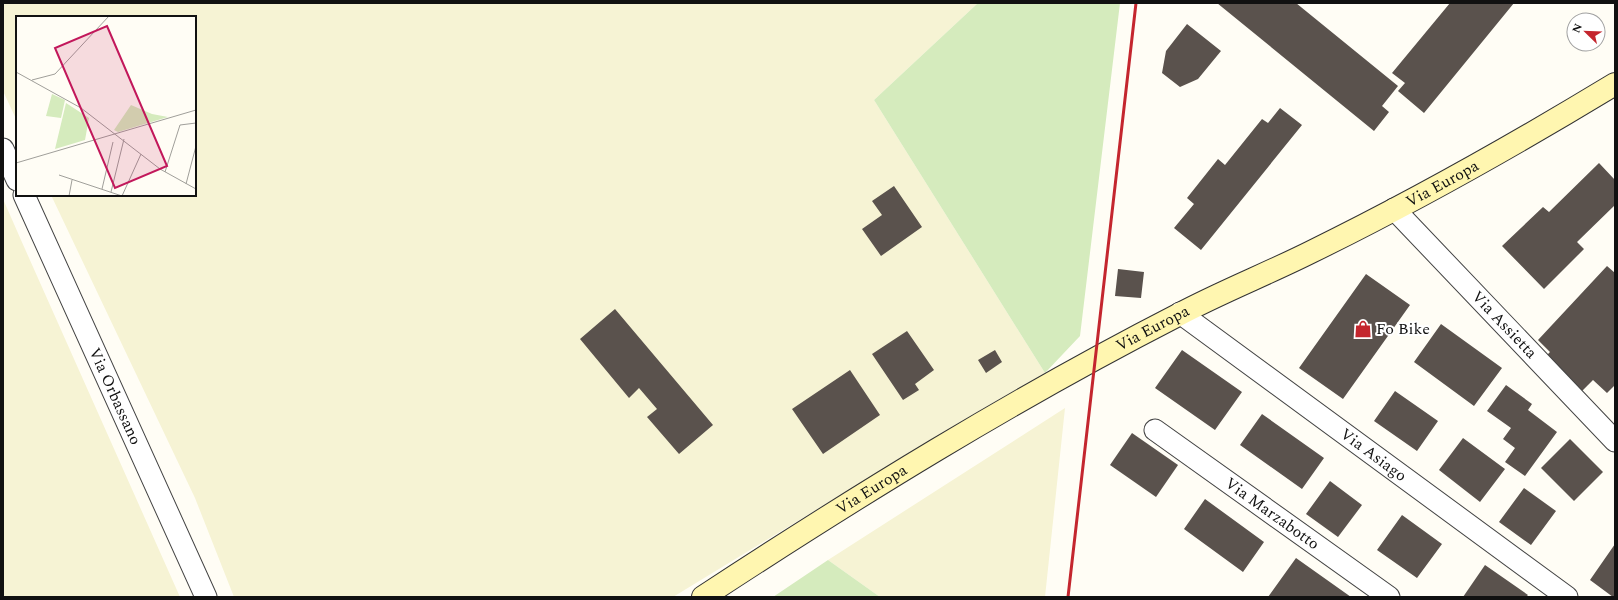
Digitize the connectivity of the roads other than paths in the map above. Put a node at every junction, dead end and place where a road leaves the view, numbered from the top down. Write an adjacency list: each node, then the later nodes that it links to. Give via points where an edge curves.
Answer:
1 (1615, 84): 5 (street, Via Europa, via 1542,128)
2 (3, 149): 3 (street)
3 (16, 178)
4 (24, 196): 9 (street, Via Orbassano)
5 (1394, 209): 6 (street, Via Europa, via 1311,252); 8 (street, Via Assietta)
6 (1180, 314): 10 (street, Via Europa, via 1096,358 844,505); 12 (street, Via Asiago)
7 (1155, 430): 11 (street, Via Marzabotto)
8 (1615, 441)
9 (206, 597)
10 (703, 597)
11 (1389, 597)
12 (1567, 597)

